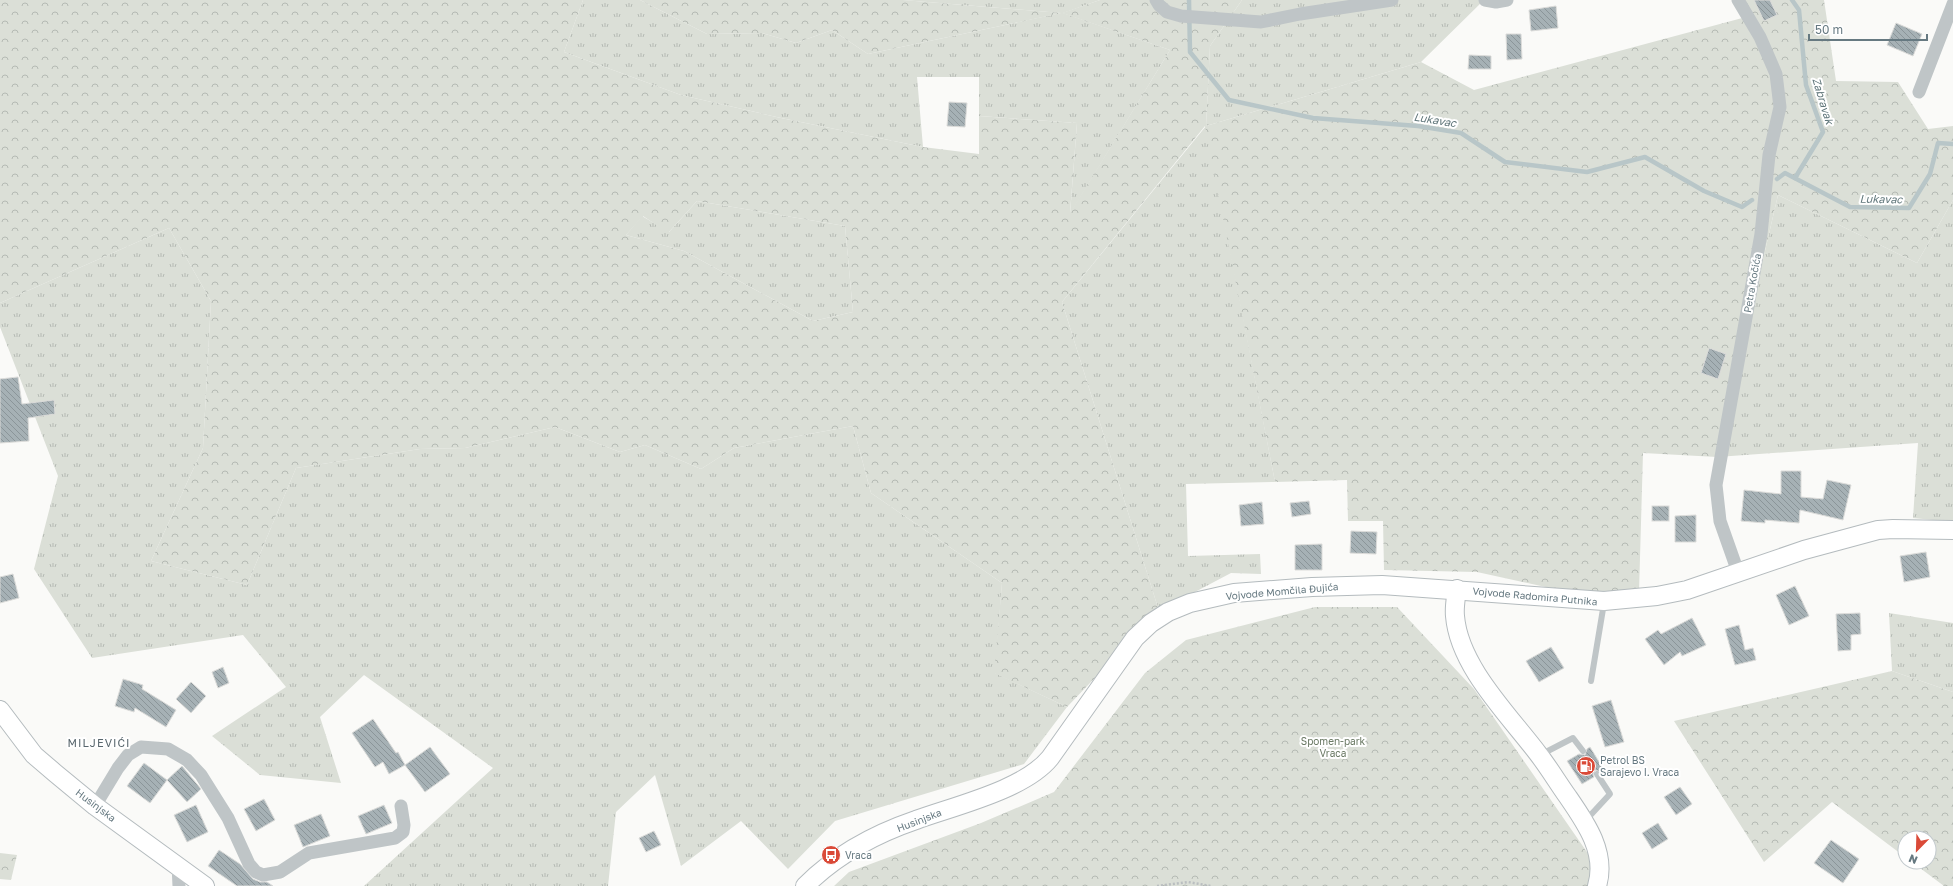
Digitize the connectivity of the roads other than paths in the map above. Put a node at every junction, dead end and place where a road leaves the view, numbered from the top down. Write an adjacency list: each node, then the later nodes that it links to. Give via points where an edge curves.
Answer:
1 (1156, 0): 2 (street, via 1168,12 1181,16 1261,22)
2 (1392, 0)
3 (1485, 0): 4 (street)
4 (1507, 0)
5 (1738, 0): 9 (street, Petra Kočića, via 1760,37 1776,74 1780,107 1769,155 1761,234 1716,485 1720,520)
6 (1953, 4): 7 (street)
7 (1919, 92)
8 (1953, 530): 9 (main road, Vojvode Radomira Putnika, via 1878,530)
9 (1738, 572): 11 (main road, Vojvode Radomira Putnika, via 1708,584 1657,596)
10 (1457, 589): 11 (main road, Vojvode Radomira Putnika); 15 (main road, via 1455,617 1458,634 1469,659 1485,686); 16 (main road, Vojvode Momčila Đujića, via 1382,585 1234,592 1190,603 1168,612 1135,638)
11 (1604, 601): 12 (lane)
12 (1591, 681)
13 (0, 710): 18 (main road, Husinjska, via 34,755)
14 (1583, 751): 15 (lane, via 1573,738)
15 (1540, 755): 20 (main road)
16 (1041, 767): 24 (main road, Husinjska, via 1011,785 914,820 865,842 841,855)
17 (1597, 774): 20 (lane, via 1610,794)
18 (95, 806): 19 (street, via 128,756 141,747 168,749 186,760 201,775 228,818 249,864 256,872 263,874 280,872 309,853 395,838 403,832); 21 (main road, Husinjska)
19 (401, 806)
20 (1585, 822): 25 (main road, via 1597,849 1600,874)
21 (178, 866): 22 (street); 23 (main road, Husinjska)
22 (179, 886)
23 (205, 886)
24 (805, 886)
25 (1597, 886)

